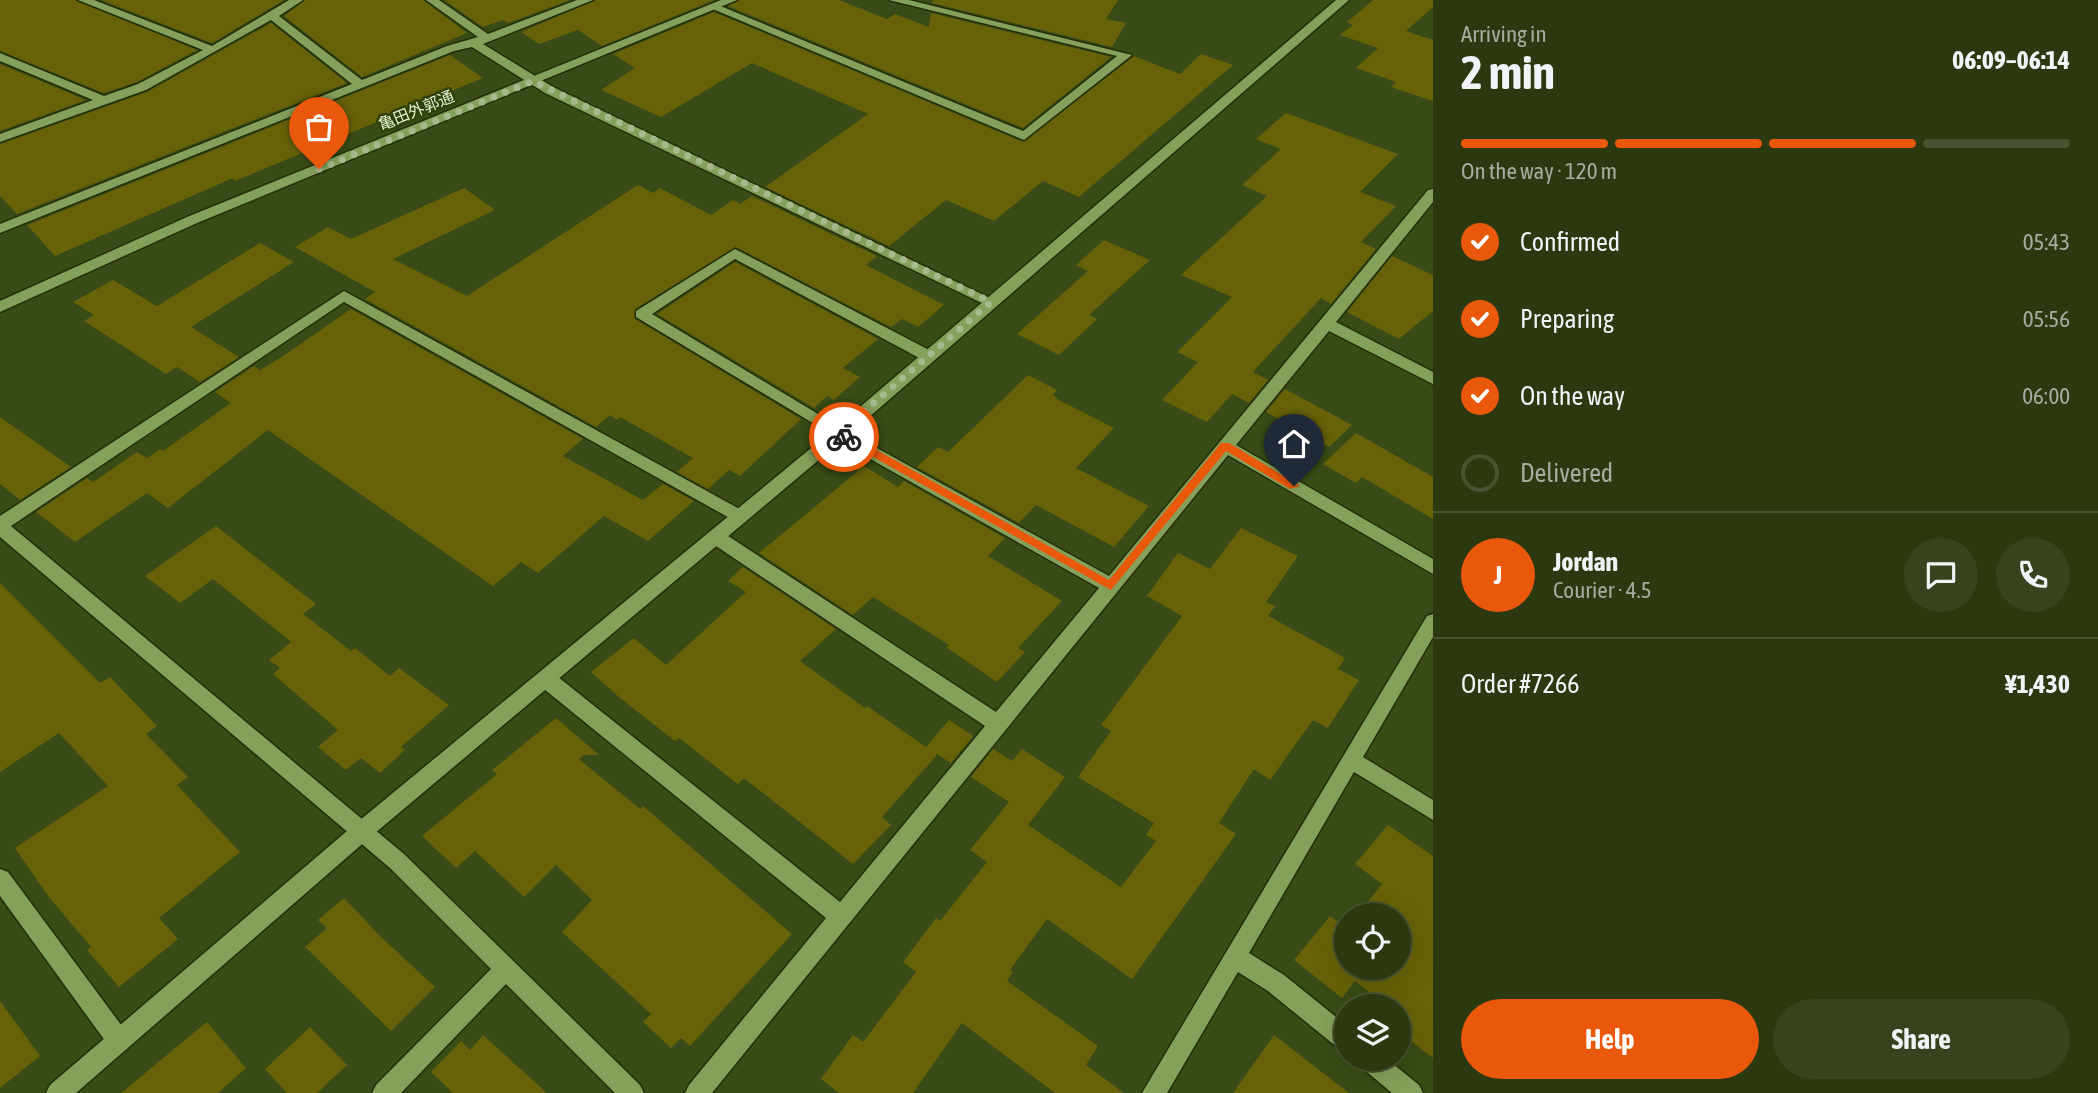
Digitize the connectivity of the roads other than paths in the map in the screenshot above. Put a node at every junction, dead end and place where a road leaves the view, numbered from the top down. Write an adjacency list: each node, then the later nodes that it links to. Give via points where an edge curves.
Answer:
1 (84, 0): 11 (street)
2 (297, 0): 9 (street)
3 (432, 0): 10 (street)
4 (587, 0): 10 (street)
5 (731, 0): 8 (street, 亀田外郭通)
6 (895, 0): 8 (street, via 1126,55 1024,136)
7 (1343, 0): 19 (street)
8 (714, 7): 13 (street, 亀田外郭通)
9 (271, 15): 11 (street); 14 (street)
10 (481, 40): 13 (street); 14 (street)
11 (213, 50): 15 (street)
12 (0, 57): 15 (street)
13 (533, 81): 19 (street); 20 (street, 亀田外郭通, via 192,220)
14 (360, 84): 18 (street)
15 (105, 101): 16 (street)
16 (0, 138)
17 (1433, 192): 21 (street)
18 (0, 229)
19 (991, 302): 22 (street)
20 (0, 307)
21 (1326, 323): 23 (street); 25 (street)
22 (928, 356): 24 (street); 24 (street, via 735,253 641,314)
23 (1433, 379)
24 (839, 433): 26 (street); 30 (street)
25 (1225, 446): 29 (street); 30 (street)
26 (740, 516): 27 (street, via 344,296); 28 (street)
27 (0, 526): 36 (street)
28 (716, 537): 32 (street); 33 (street)
29 (1433, 567)
30 (1111, 586): 33 (street)
31 (1433, 621): 34 (street)
32 (546, 679): 36 (street); 38 (street)
33 (998, 724): 38 (street)
34 (1350, 759): 35 (street); 39 (street)
35 (1433, 811)
36 (361, 832): 40 (street, via 397,861); 42 (street)
37 (0, 879): 42 (street)
38 (841, 916): 47 (street)
39 (1235, 957): 41 (street); 48 (street)
40 (506, 969): 45 (street); 46 (street)
41 (1334, 1030)
42 (118, 1041): 44 (street)
43 (1384, 1071): 49 (street)
44 (58, 1093)
45 (384, 1093)
46 (632, 1093)
47 (698, 1093)
48 (1154, 1093)
49 (1411, 1093)

